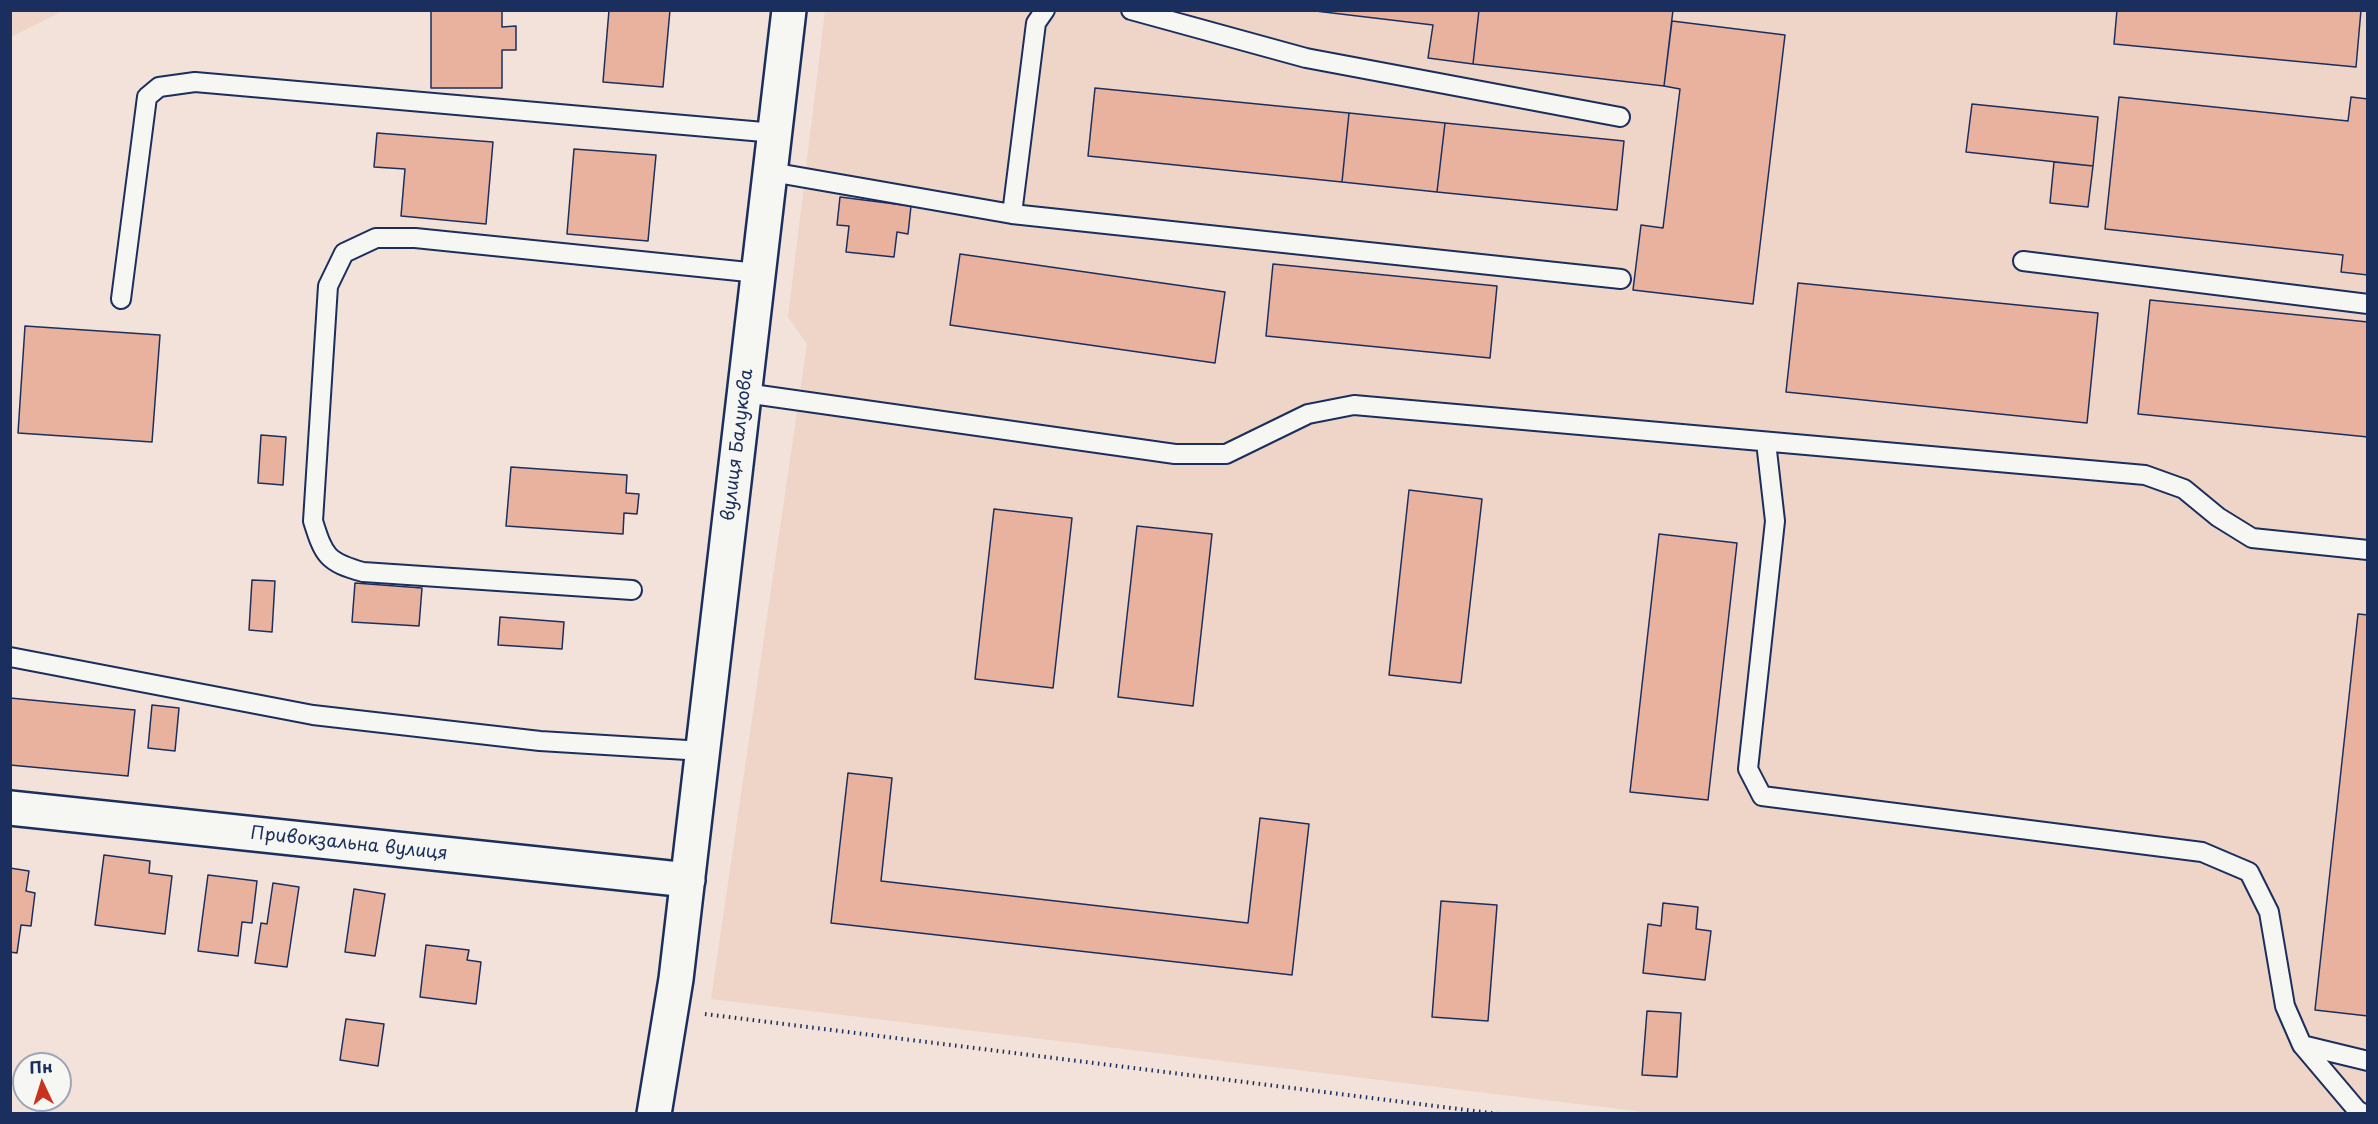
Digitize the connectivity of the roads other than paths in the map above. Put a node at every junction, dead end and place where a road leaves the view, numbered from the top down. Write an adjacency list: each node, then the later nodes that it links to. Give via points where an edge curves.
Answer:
1 (789, 10): 5 (street, вулиця Балукова)
2 (1046, 10): 7 (lane, via 1036,23)
3 (1131, 10): 4 (lane, via 1306,58)
4 (1620, 117)
5 (775, 133): 6 (street, вулиця Балукова); 11 (lane, via 195,82 159,87 147,97)
6 (771, 172): 7 (lane); 9 (street, вулиця Балукова)
7 (1012, 214): 10 (lane)
8 (2023, 261): 12 (lane)
9 (758, 273): 13 (street, вулиця Балукова); 16 (lane, via 415,238 376,238 344,253 328,285 313,521 321,546 337,564 363,572)
10 (1621, 279)
11 (122, 299)
12 (2367, 304)
13 (745, 393): 14 (lane, via 1175,454 1226,454 1308,414 1354,405); 18 (street, вулиця Балукова)
14 (1766, 442): 15 (lane, via 2145,475 2184,489 2252,538); 21 (lane, via 1775,521 1748,769 1762,796 2202,852 2249,872 2269,912 2285,1006)
15 (2367, 550)
16 (632, 591)
17 (10, 657): 18 (lane, via 313,715 540,741)
18 (703, 751): 20 (street, вулиця Балукова)
19 (10, 808): 20 (street, Привокзальна вулиця)
20 (688, 880): 23 (street, вулиця Балукова)
21 (2302, 1045): 22 (lane); 24 (lane, via 2357,1110)
22 (2367, 1061)
23 (654, 1113)
24 (2364, 1113)

